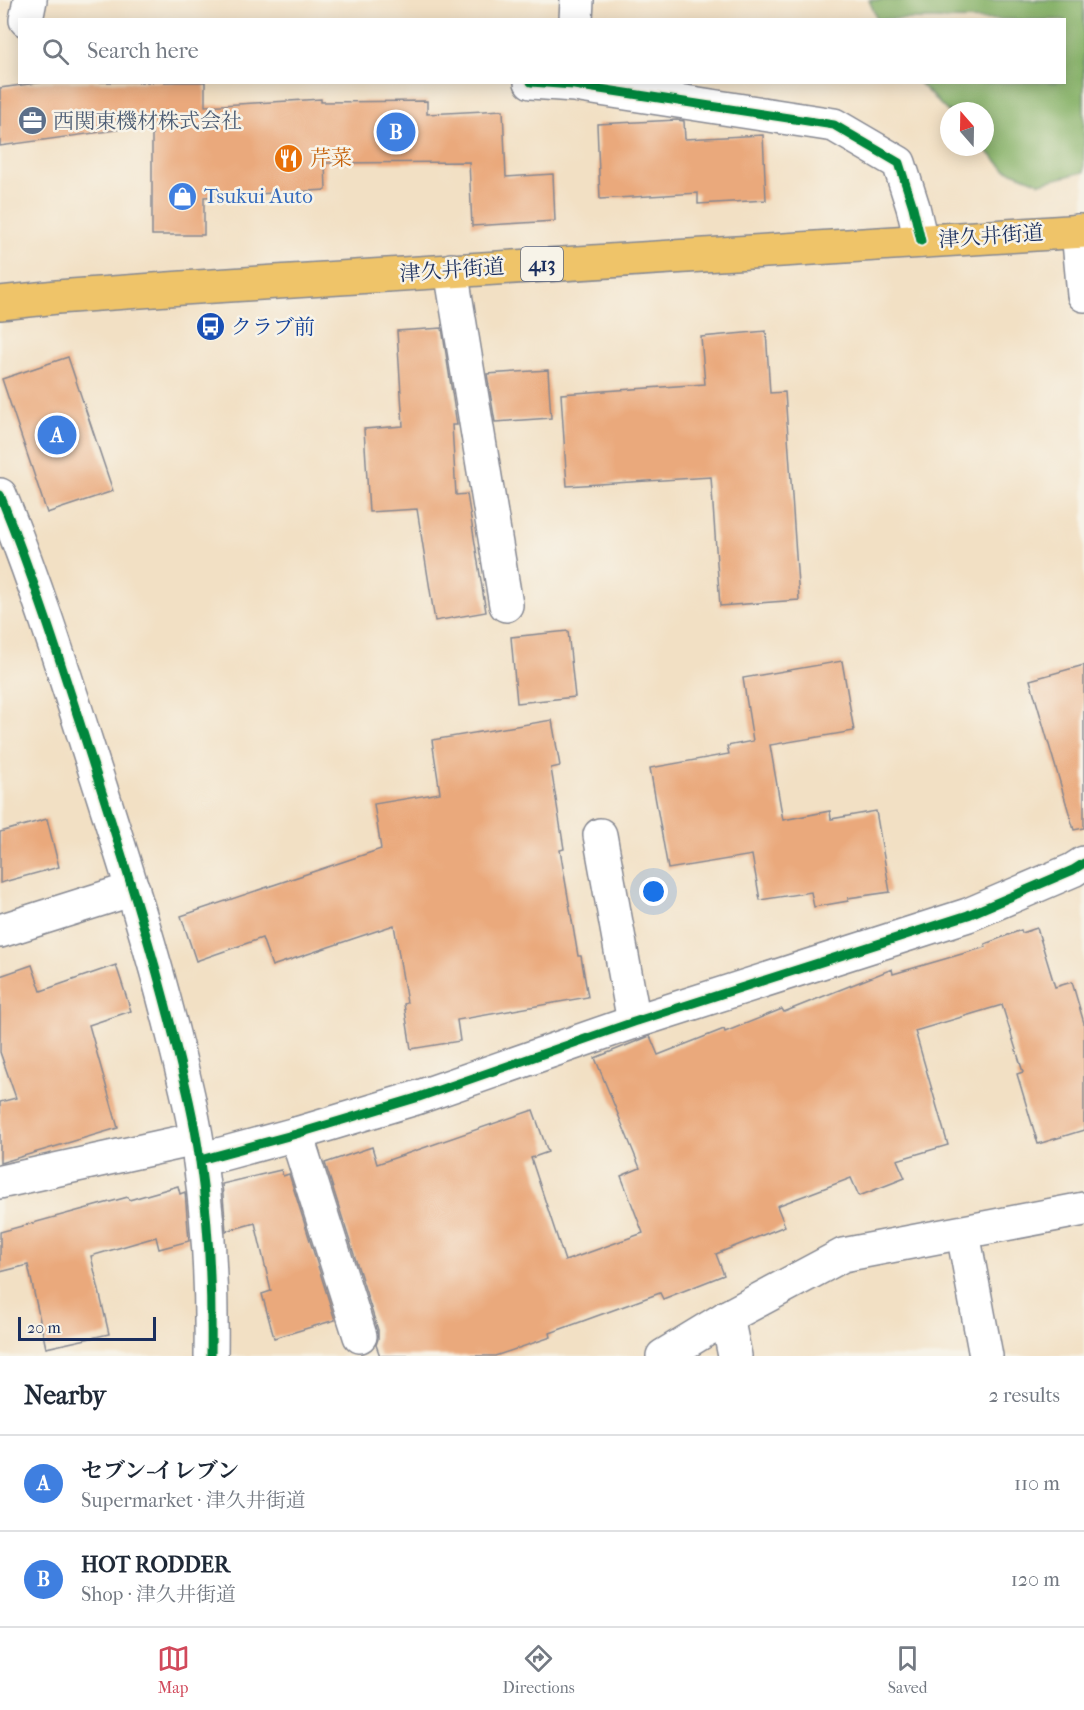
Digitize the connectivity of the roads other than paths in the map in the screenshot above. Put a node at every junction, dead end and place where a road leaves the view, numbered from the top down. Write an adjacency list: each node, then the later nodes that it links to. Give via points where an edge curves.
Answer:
1 (30, 0): 3 (street)
2 (577, 0): 4 (street)
3 (26, 18)
4 (576, 18)
5 (574, 84): 7 (street, via 834,125 899,163)
6 (1081, 231): 7 (highway, 津久井街道 / 413); 9 (street)
7 (921, 241): 8 (highway, 津久井街道 / 413)
8 (452, 270): 10 (highway, 津久井街道 / 413); 12 (street)
9 (1084, 294)
10 (0, 303)
11 (0, 495): 15 (street, via 61,665)
12 (506, 605)
13 (600, 835): 17 (street)
14 (1084, 863): 17 (street, via 968,915)
15 (133, 889): 16 (street); 19 (street, via 171,1023)
16 (0, 931)
17 (634, 1022): 18 (street, via 416,1098)
18 (296, 1134): 19 (street); 24 (street)
19 (198, 1149): 20 (street); 25 (street, via 209,1248)
20 (0, 1182)
21 (1084, 1209): 22 (street)
22 (963, 1233): 23 (street, via 843,1255); 28 (street)
23 (727, 1317): 26 (street); 27 (street)
24 (360, 1336)
25 (211, 1356)
26 (663, 1356)
27 (735, 1356)
28 (986, 1356)

